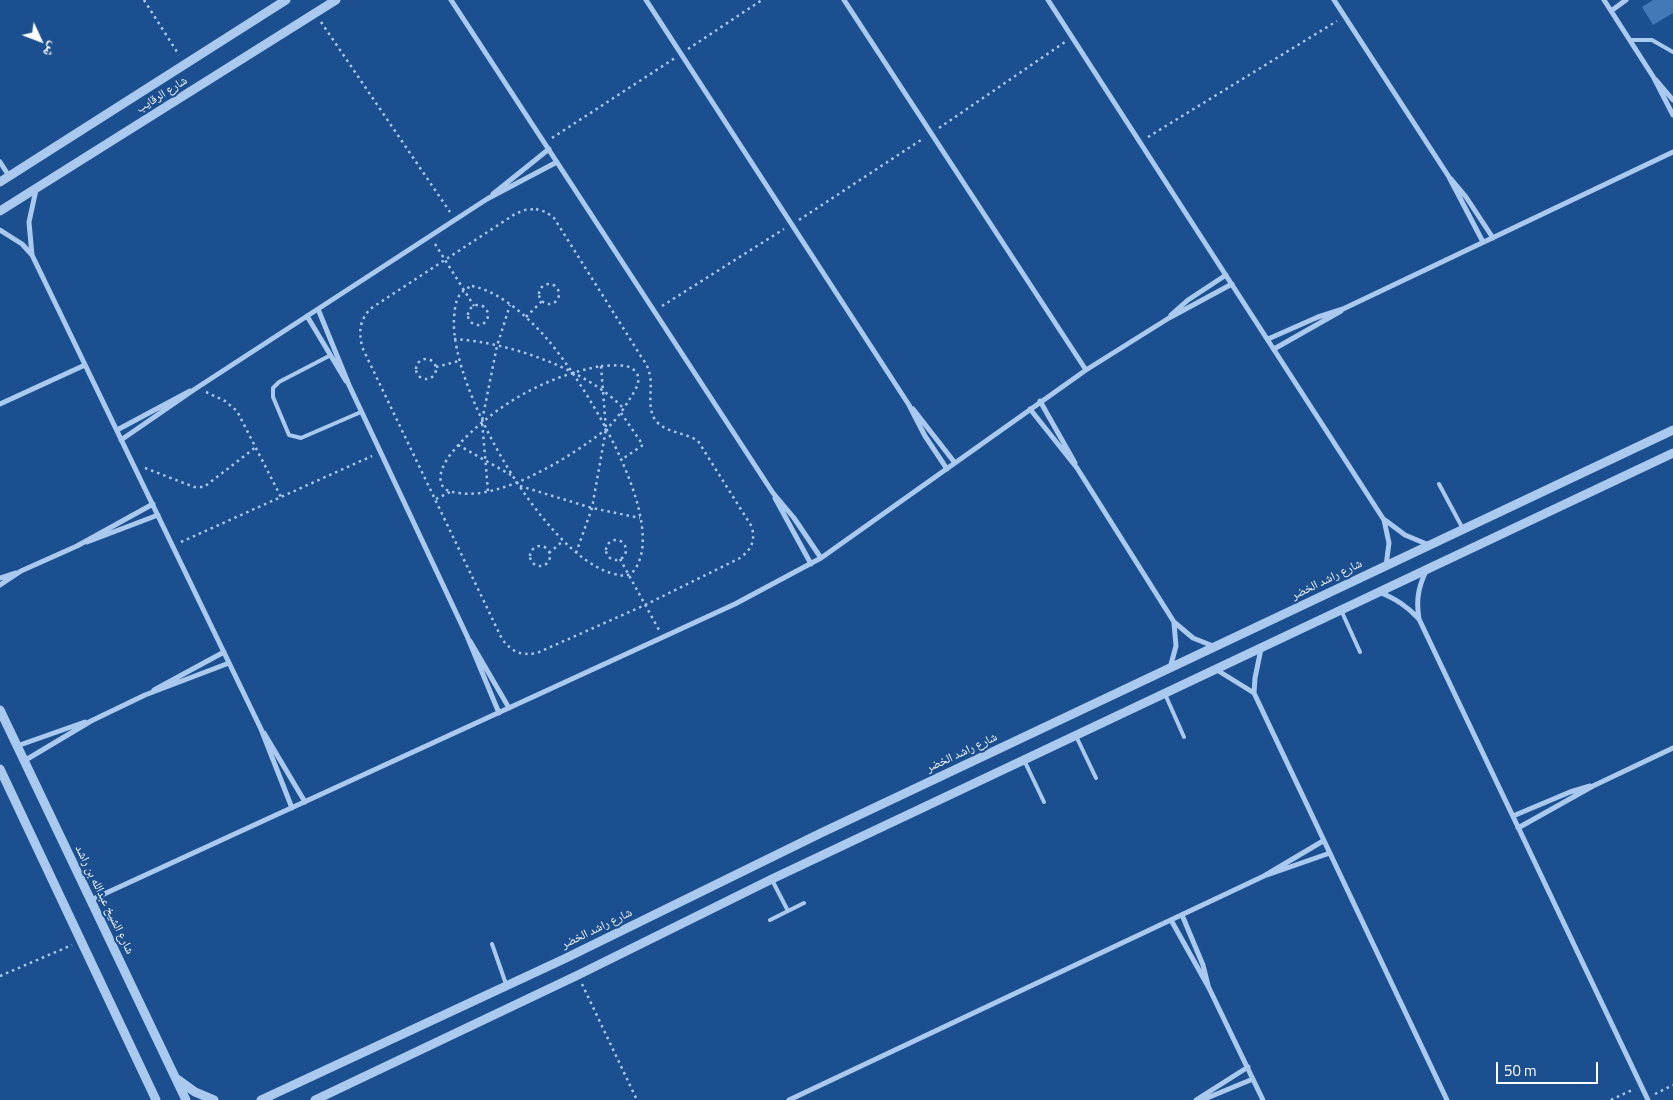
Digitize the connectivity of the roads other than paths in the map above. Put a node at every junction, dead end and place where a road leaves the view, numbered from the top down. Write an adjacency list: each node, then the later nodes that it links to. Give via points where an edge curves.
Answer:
1 (286, 0): 20 (street, شارع الرقايب)
2 (336, 0): 23 (street, شارع الرقايب)
3 (451, 0): 16 (street)
4 (646, 0): 45 (street)
5 (844, 0): 40 (street)
6 (1048, 0): 30 (street)
7 (1334, 0): 21 (street)
8 (1605, 0): 10 (street)
9 (1626, 0): 10 (street)
10 (1611, 11): 11 (street)
11 (1630, 40): 12 (lane, via 1652,40); 13 (street)
12 (1673, 52)
13 (1654, 78): 14 (street); 15 (street)
14 (1673, 100)
15 (1673, 115)
16 (548, 149): 19 (street); 24 (street)
17 (1673, 152): 27 (street)
18 (0, 162): 20 (street)
19 (557, 162): 24 (street); 56 (street)
20 (9, 176): 22 (street, شارع الرقايب)
21 (1448, 177): 27 (street, via 1466,197); 28 (street)
22 (0, 182)
23 (36, 190): 25 (street, شارع الرقايب); 29 (street, via 29,222)
24 (486, 199): 32 (street)
25 (0, 211)
26 (0, 230): 29 (street, via 22,244)
27 (1493, 238): 28 (street)
28 (1483, 242): 33 (street)
29 (32, 255): 39 (street)
30 (1226, 275): 31 (street); 35 (street, via 1188,300)
31 (1232, 284): 35 (street); 36 (street)
32 (318, 309): 34 (street); 41 (street)
33 (1343, 309): 36 (street); 37 (street)
34 (307, 316): 38 (street); 42 (street)
35 (1169, 318): 40 (street)
36 (1268, 339): 37 (street)
37 (1274, 349): 59 (street)
38 (329, 356): 41 (street); 47 (lane, via 273,388 273,397 290,435 301,438)
39 (86, 365): 44 (street); 48 (street)
40 (1086, 370): 43 (street)
41 (349, 385): 47 (street)
42 (196, 388): 48 (street); 50 (street)
43 (1040, 401): 46 (street); 53 (street)
44 (0, 404)
45 (909, 405): 52 (street); 54 (street)
46 (1030, 409): 52 (street); 53 (street)
47 (361, 412): 74 (street)
48 (117, 430): 50 (street)
49 (1673, 430): 60 (street, شارع راشد الخضر)
50 (121, 440): 57 (street)
51 (1673, 453): 66 (street)
52 (955, 463): 54 (street)
53 (1077, 468): 73 (street)
54 (947, 469): 63 (street)
55 (1439, 484): 60 (lane)
56 (773, 493): 63 (street); 64 (street)
57 (152, 504): 58 (street); 62 (street)
58 (158, 515): 62 (street); 77 (street)
59 (1384, 520): 61 (street, via 1405,536); 65 (street, via 1390,543)
60 (1463, 529): 61 (street, شارع راشد الخضر)
61 (1430, 545): 65 (street, شارع راشد الخضر)
62 (76, 546): 67 (street)
63 (821, 558): 64 (street)
64 (811, 564): 85 (street, via 752,596)
65 (1386, 566): 75 (street, شارع راشد الخضر)
66 (1426, 570): 70 (street); 72 (street, via 1419,585)
67 (21, 571): 68 (street); 69 (street)
68 (0, 578)
69 (0, 585)
70 (1379, 592): 71 (street); 72 (street, via 1408,607)
71 (1341, 610): 76 (street); 78 (lane)
72 (1419, 619): 102 (street)
73 (1174, 622): 75 (street, via 1193,638); 80 (street, via 1176,646)
74 (467, 636): 85 (street); 87 (street)
75 (1216, 647): 80 (street, شارع راشد الخضر)
76 (1261, 649): 81 (street); 82 (street)
77 (224, 652): 79 (street); 84 (street)
78 (1360, 652)
79 (229, 663): 84 (street); 89 (street)
80 (1169, 670): 115 (street, شارع راشد الخضر, via 830,829)
81 (1218, 670): 82 (street); 83 (street)
82 (1254, 693): 104 (street)
83 (1165, 694): 90 (street); 91 (lane)
84 (145, 695): 88 (street)
85 (509, 708): 87 (street)
86 (0, 710): 92 (street, شارع الشيخ عبدالله بن راشد)
87 (499, 713): 99 (street)
88 (91, 721): 92 (street); 95 (street)
89 (261, 729): 99 (street); 101 (street)
90 (1076, 736): 94 (street); 97 (lane)
91 (1184, 737)
92 (17, 746): 95 (street, شارع الشيخ عبدالله بن راشد)
93 (1673, 748): 98 (street)
94 (1024, 760): 100 (lane); 107 (street)
95 (24, 761): 108 (street, شارع الشيخ عبدالله بن راشد)
96 (0, 769): 121 (street)
97 (1096, 778)
98 (1593, 786): 102 (street); 103 (street)
99 (305, 802): 101 (street)
100 (1044, 802)
101 (292, 808): 108 (street)
102 (1513, 816): 103 (street)
103 (1518, 828): 120 (street)
104 (1323, 840): 105 (street); 106 (street)
105 (1330, 853): 106 (street); 130 (street)
106 (1264, 876): 111 (street)
107 (772, 880): 110 (lane); 125 (street)
108 (90, 900): 118 (street, شارع الشيخ عبدالله بن راشد)
109 (804, 903): 110 (lane)
110 (788, 911): 112 (lane)
111 (1182, 915): 113 (street); 116 (street)
112 (770, 920)
113 (1171, 920): 116 (street); 126 (street)
114 (492, 944): 115 (lane)
115 (507, 986): 124 (street, شارع راشد الخضر)
116 (1209, 988): 117 (street)
117 (1248, 1067): 119 (street); 127 (street)
118 (176, 1078): 122 (street, شارع الشيخ عبدالله بن راشد); 123 (street, via 194,1092)
119 (1253, 1079): 128 (street); 129 (street)
120 (1648, 1099)
121 (156, 1100)
122 (186, 1100)
123 (214, 1100)
124 (261, 1100)
125 (315, 1100)
126 (789, 1100)
127 (1196, 1100)
128 (1202, 1100)
129 (1263, 1100)
130 (1447, 1100)

